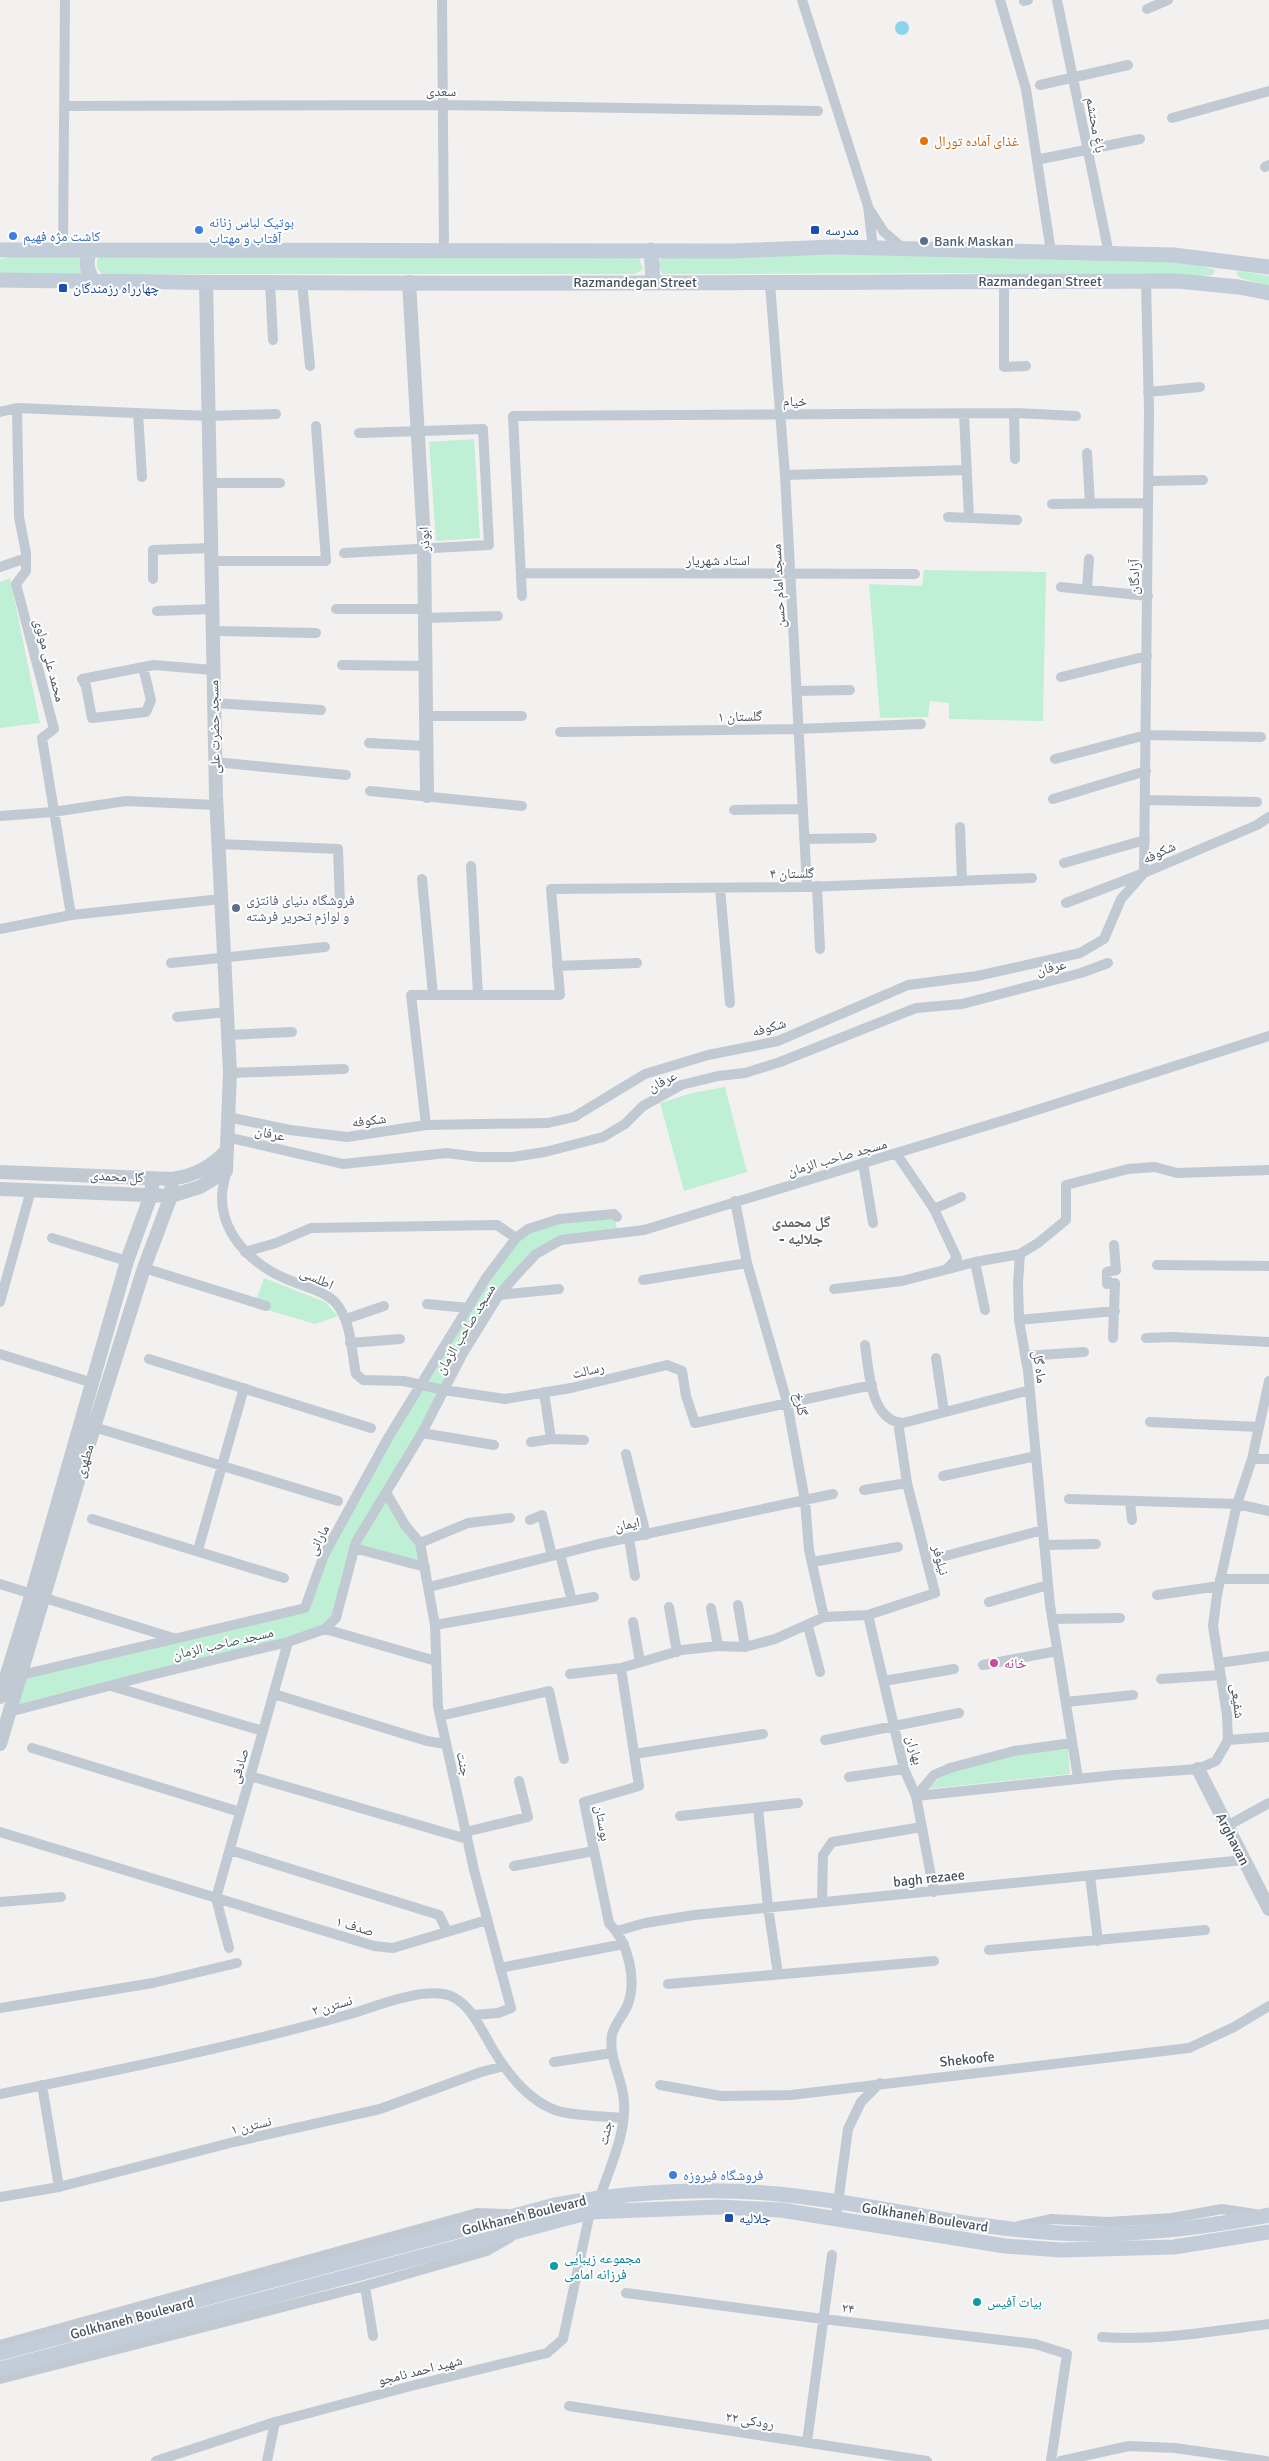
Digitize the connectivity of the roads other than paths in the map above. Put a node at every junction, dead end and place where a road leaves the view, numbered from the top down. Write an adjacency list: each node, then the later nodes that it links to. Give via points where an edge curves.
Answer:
1 (65, 0): 15 (street)
2 (442, 0): 14 (street)
3 (802, 0): 21 (street)
4 (1000, 0): 29 (street, via 1026,90)
5 (1028, 0): 8 (street)
6 (1057, 0): 11 (street, باغ محتشم)
7 (1168, 0): 9 (street)
8 (1024, 1)
9 (1147, 9)
10 (1128, 65): 11 (street)
11 (1074, 77): 12 (street); 19 (street, باغ محتشم)
12 (1040, 85)
13 (1269, 91): 17 (street)
14 (443, 104): 15 (street, سعدی); 16 (street, سعدی); 27 (street)
15 (64, 106): 25 (street)
16 (818, 111)
17 (1172, 118)
18 (1140, 139): 19 (street)
19 (1086, 151): 20 (street); 30 (street, باغ محتشم)
20 (1041, 159)
21 (868, 206): 22 (street); 24 (street, via 884,232)
22 (873, 248): 24 (main road, Razmandegan Street); 28 (main road, Razmandegan Street)
23 (0, 249): 25 (main road, Razmandegan Street)
24 (904, 249): 29 (main road, Razmandegan Street)
25 (63, 250): 26 (main road, Razmandegan Street)
26 (90, 250): 27 (main road, Razmandegan Street); 33 (main road, via 86,259 87,270)
27 (444, 250): 28 (main road, Razmandegan Street)
28 (651, 250): 34 (main road)
29 (1051, 252): 30 (main road, Razmandegan Street)
30 (1109, 254): 31 (main road, Razmandegan Street, via 1174,255)
31 (1269, 268)
32 (0, 280): 33 (main road, Razmandegan Street)
33 (93, 281): 37 (main road, Razmandegan Street)
34 (653, 281): 40 (main road, Razmandegan Street); 41 (main road, Razmandegan Street)
35 (1004, 281): 36 (main road, Razmandegan Street); 41 (main road, Razmandegan Street); 45 (street, via 1004,367)
36 (1146, 281): 42 (main road, Razmandegan Street, via 1222,285); 47 (street, آزادگان)
37 (206, 282): 38 (main road, Razmandegan Street); 55 (street, مسجد حضرت علی)
38 (270, 282): 39 (main road, Razmandegan Street); 43 (street)
39 (302, 282): 40 (main road, Razmandegan Street); 44 (street)
40 (409, 282): 58 (street, ابوذر)
41 (770, 284): 54 (street, مسجد امام حسن)
42 (1269, 293)
43 (273, 340)
44 (310, 366)
45 (1026, 366)
46 (1200, 387): 47 (street)
47 (1148, 392): 66 (street, آزادگان)
48 (16, 408): 49 (street); 50 (street); 78 (street, محمد علی مولوی, via 19,517)
49 (0, 412)
50 (138, 413): 55 (street); 64 (street)
51 (1014, 413): 53 (street, خیام); 56 (street, خیام); 61 (street)
52 (276, 414): 55 (street)
53 (964, 414): 54 (street, خیام); 62 (street)
54 (781, 415): 63 (street, مسجد امام حسن); 81 (street, خیام, via 513,416)
55 (208, 416): 67 (street, مسجد حضرت علی)
56 (1076, 416)
57 (316, 426): 77 (street, via 326,561)
58 (417, 430): 59 (street); 75 (street, ابوذر); 75 (street, via 483,429 489,545)
59 (359, 433)
60 (1087, 453): 71 (street)
61 (1015, 459)
62 (967, 470): 63 (street); 73 (street)
63 (785, 475): 82 (street, مسجد امام حسن)
64 (142, 477)
65 (1203, 480): 66 (street)
66 (1148, 481): 69 (street, آزادگان)
67 (209, 483): 68 (street); 77 (street, مسجد حضرت علی)
68 (280, 483)
69 (1148, 503): 71 (street); 88 (street, آزادگان)
70 (1052, 504): 71 (street)
71 (1090, 504)
72 (948, 517): 73 (street)
73 (970, 518): 74 (street)
74 (1017, 520)
75 (424, 548): 76 (street); 92 (street, ابوذر)
76 (344, 553)
77 (211, 554): 84 (street, via 153,550); 89 (street, مسجد حضرت علی)
78 (26, 558): 80 (street); 128 (street, محمد علی مولوی, via 26,571 16,584 54,729 42,738)
79 (1089, 560): 86 (street)
80 (0, 567)
81 (521, 573): 82 (street, استاد شهریار); 87 (street)
82 (791, 574): 83 (street, استاد شهریار); 103 (street, مسجد امام حسن)
83 (915, 574)
84 (154, 579)
85 (1061, 587): 86 (street)
86 (1087, 590): 88 (street)
87 (522, 596)
88 (1148, 596): 96 (street, آزادگان)
89 (212, 609): 91 (street); 94 (street, مسجد حضرت علی)
90 (336, 609): 92 (street)
91 (157, 611)
92 (425, 613): 93 (street); 98 (street, ابوذر)
93 (498, 616)
94 (212, 631): 95 (street); 100 (street, مسجد حضرت علی)
95 (316, 633)
96 (1147, 656): 101 (street); 111 (street, آزادگان)
97 (342, 665): 98 (street)
98 (426, 666): 106 (street, ابوذر)
99 (143, 667): 99 (street, via 82,679 92,718 146,712 151,700); 100 (street)
100 (213, 670): 104 (street, مسجد حضرت علی)
101 (1062, 677)
102 (850, 690): 103 (street)
103 (797, 691): 109 (street, مسجد امام حسن)
104 (214, 703): 105 (street); 116 (street, مسجد حضرت علی)
105 (321, 710)
106 (426, 716): 107 (street); 114 (street, ابوذر)
107 (522, 716)
108 (921, 724): 109 (street, گلستان ۱)
109 (798, 729): 110 (street, گلستان ۱); 126 (street, مسجد امام حسن)
110 (560, 732)
111 (1146, 735): 112 (street); 115 (street); 117 (street, آزادگان)
112 (1261, 737)
113 (369, 743): 114 (street)
114 (426, 746): 120 (street, ابوذر)
115 (1055, 759)
116 (215, 762): 118 (street); 124 (street, مسجد حضرت علی)
117 (1146, 771): 121 (street); 122 (street, آزادگان)
118 (346, 775)
119 (370, 791): 120 (street)
120 (427, 796): 125 (street)
121 (1053, 799)
122 (1145, 800): 123 (street); 134 (street, آزادگان)
123 (1257, 802)
124 (216, 805): 128 (street, via 126,801); 135 (street, مسجد حضرت علی)
125 (522, 806)
126 (802, 808): 127 (street); 132 (street, مسجد امام حسن)
127 (734, 810)
128 (53, 812): 129 (street); 147 (street, محمد علی مولوی)
129 (0, 816)
130 (1269, 817): 138 (street, شکوفه, via 1257,826)
131 (960, 827): 141 (street)
132 (804, 838): 133 (street); 142 (street, مسجد امام حسن)
133 (872, 838)
134 (1145, 840): 136 (street); 138 (street, آزادگان)
135 (218, 844): 144 (street, مسجد حضرت علی); 146 (street, via 338,849)
136 (1064, 863)
137 (471, 866): 157 (street)
138 (1144, 872): 145 (street); 167 (street, شکوفه, via 1121,899 1104,939 1080,953 977,976 908,985 778,1041 708,1055 645,1074 574,1117 548,1123)
139 (1032, 878): 141 (street, گلستان ۴)
140 (422, 879): 156 (street)
141 (962, 881): 142 (street, گلستان ۴)
142 (812, 887): 143 (street, گلستان ۴); 150 (street, مسجد امام حسن)
143 (720, 888): 155 (street, گلستان ۴, via 551,890); 158 (street)
144 (221, 899): 147 (street); 151 (street, مسجد حضرت علی)
145 (1066, 903)
146 (340, 905)
147 (71, 915): 148 (street)
148 (0, 930)
149 (325, 946): 151 (street)
150 (820, 950)
151 (224, 959): 152 (street); 159 (street, مسجد حضرت علی)
152 (171, 963)
153 (638, 963): 155 (street)
154 (1108, 963): 168 (street, عرفان, via 962,1004 916,1008 780,1062 744,1073 681,1084 643,1106 625,1124 603,1138 553,1150 512,1157 447,1153 343,1164)
155 (557, 966): 157 (street, via 560,995)
156 (432, 995): 157 (street); 167 (street, via 411,995)
157 (478, 995)
158 (730, 1003)
159 (227, 1012): 160 (street); 162 (street, مسجد حضرت علی)
160 (178, 1018)
161 (292, 1032): 162 (street)
162 (228, 1035): 165 (street, مسجد حضرت علی)
163 (1269, 1036): 170 (street, مسجد صاحب الزمان)
164 (344, 1069): 165 (street)
165 (230, 1073): 166 (street, مسجد حضرت علی)
166 (228, 1118): 167 (street, شکوفه, via 347,1137); 168 (street, مسجد حضرت علی)
167 (426, 1126)
168 (227, 1137): 169 (street, مسجد حضرت علی)
169 (226, 1152): 173 (street, مسجد حضرت علی); 176 (street, گل محمدی, via 214,1164 196,1174)
170 (896, 1154): 171 (street, مسجد صاحب الزمان); 183 (street)
171 (863, 1163): 182 (street, مسجد صاحب الزمان); 185 (street)
172 (1269, 1170): 190 (street, via 1177,1173 1155,1167 1128,1169 1066,1186 1066,1220)
173 (226, 1171): 180 (street, گل محمدی, via 200,1187); 189 (street, اطلسی, via 222,1198 224,1208 229,1226)
174 (0, 1172): 175 (street, گل محمدی)
175 (153, 1178): 176 (street, گل محمدی); 179 (street, مطهری)
176 (172, 1179): 180 (street, مطهری)
177 (0, 1189): 178 (street, گل محمدی)
178 (31, 1190): 179 (street, گل محمدی); 202 (street)
179 (151, 1195): 180 (street, گل محمدی); 191 (street, مطهری)
180 (171, 1196): 196 (street, مطهری)
181 (961, 1196): 183 (street)
182 (735, 1201): 193 (street, گلرخ); 201 (street, مسجد صاحب الزمان, via 644,1230 561,1240 536,1254)
183 (934, 1209): 197 (street, via 957,1258)
184 (618, 1217): 187 (street, مارانی, via 614,1214 559,1219 528,1229)
185 (873, 1223)
186 (52, 1238): 191 (street)
187 (516, 1238): 189 (street, via 497,1225 311,1228); 206 (street, مارانی)
188 (1114, 1246): 208 (street, via 1116,1270 1107,1272 1107,1284 1115,1283)
189 (245, 1252): 209 (street, اطلسی, via 271,1273 316,1290 334,1302)
190 (1020, 1254): 192 (street); 210 (street, ماه گل)
191 (127, 1260): 222 (street, مطهری)
192 (976, 1262): 197 (street); 207 (street)
193 (748, 1263): 198 (street); 230 (street, گلرخ)
194 (1157, 1265): 195 (street)
195 (1269, 1266)
196 (144, 1268): 204 (street); 234 (street, مطهری)
197 (948, 1268): 200 (street, via 902,1281)
198 (643, 1280)
199 (559, 1289): 201 (street)
200 (834, 1289)
201 (499, 1295): 227 (street, مسجد صاحب الزمان)
202 (0, 1302)
203 (427, 1304): 206 (street)
204 (266, 1306)
205 (384, 1306): 209 (street)
206 (468, 1308): 223 (street, مارانی)
207 (985, 1310)
208 (1115, 1311): 210 (street); 211 (street)
209 (346, 1319): 215 (street, اطلسی)
210 (1019, 1320): 219 (street, ماه گل)
211 (1114, 1338)
212 (1146, 1338): 214 (street)
213 (400, 1339): 215 (street)
214 (1269, 1342)
215 (350, 1343): 223 (street, اطلسی, via 356,1374 363,1380)
216 (865, 1345): 225 (street)
217 (1084, 1352): 219 (street)
218 (0, 1354): 222 (street)
219 (1025, 1356): 228 (street, ماه گل)
220 (936, 1358): 231 (street)
221 (149, 1359): 226 (street)
222 (93, 1383): 282 (street, مطهری)
223 (420, 1383): 227 (street, اطلسی); 298 (street, مارانی, via 324,1555 305,1608)
224 (1269, 1383): 235 (street, شفیعی)
225 (872, 1385): 230 (street); 232 (street, via 881,1412 891,1421)
226 (244, 1388): 236 (street); 246 (street)
227 (444, 1390): 229 (street, رسالت, via 505,1399); 237 (street, مسجد صاحب الزمان)
228 (1030, 1390): 231 (street); 243 (street, ماه گل)
229 (544, 1392): 230 (street, رسالت, via 667,1365 682,1371 695,1423); 238 (street)
230 (787, 1402): 254 (street, گلرخ)
231 (944, 1412): 232 (street)
232 (898, 1422): 248 (street, نیلوفر)
233 (1150, 1422): 235 (street)
234 (94, 1427): 246 (street); 282 (street, مطهری)
235 (1259, 1427): 244 (street, شفیعی)
236 (371, 1428)
237 (422, 1433): 241 (street); 250 (street, مسجد صاحب الزمان)
238 (551, 1440): 239 (street); 240 (street)
239 (584, 1440)
240 (531, 1442)
241 (494, 1445)
242 (626, 1454): 263 (street)
243 (1036, 1456): 247 (street); 262 (street, ماه گل)
244 (1252, 1459): 245 (street); 256 (street, شفیعی)
245 (1269, 1460)
246 (222, 1465): 253 (street); 270 (street)
247 (943, 1476)
248 (908, 1483): 249 (street); 290 (street, نیلوفر, via 935,1593)
249 (864, 1490)
250 (387, 1494): 265 (street, جنت); 269 (street, مسجد صاحب الزمان)
251 (833, 1494): 254 (street, ایمان)
252 (1069, 1499): 255 (street)
253 (338, 1501)
254 (805, 1501): 263 (street, ایمان); 273 (street, گلرخ)
255 (1130, 1502): 256 (street); 261 (street)
256 (1236, 1504): 257 (street); 278 (street, شفیعی)
257 (1269, 1512)
258 (510, 1518): 265 (street, via 468,1524)
259 (92, 1519): 270 (street)
260 (530, 1520): 271 (street, via 542,1515)
261 (1132, 1520)
262 (1043, 1530): 267 (street, ماه گل); 272 (street)
263 (646, 1534): 264 (street, ایمان)
264 (628, 1538): 271 (street, ایمان); 275 (street)
265 (420, 1543): 274 (street, جنت)
266 (1096, 1544): 267 (street)
267 (1044, 1545): 280 (street, ماه گل)
268 (898, 1546): 273 (street)
269 (354, 1548): 274 (street); 297 (street, مسجد صاحب الزمان, via 336,1618)
270 (198, 1550): 276 (street)
271 (556, 1555): 281 (street, ایمان); 285 (street)
272 (945, 1556)
273 (812, 1562): 291 (street, گلرخ)
274 (425, 1567): 281 (street, جنت)
275 (635, 1576)
276 (284, 1578)
277 (1269, 1579): 278 (street)
278 (1219, 1583): 283 (street); 307 (street, شفیعی, via 1213,1626)
279 (0, 1584): 282 (street)
280 (1048, 1586): 286 (street); 293 (street, ماه گل)
281 (429, 1587): 295 (street, جنت)
282 (38, 1595): 298 (street); 313 (street, مطهری); 320 (street, مطهری)
283 (1156, 1595)
284 (594, 1597): 285 (street)
285 (572, 1601): 295 (street)
286 (989, 1602)
287 (738, 1605): 301 (street)
288 (669, 1607): 303 (street)
289 (711, 1608): 300 (street)
290 (868, 1615): 291 (street, نیلوفر); 316 (street, بهاران)
291 (824, 1617): 296 (street)
292 (1120, 1618): 293 (street)
293 (1052, 1619): 302 (street, ماه گل)
294 (633, 1622): 306 (street)
295 (435, 1625): 305 (street, جنت)
296 (808, 1626): 301 (street); 311 (street)
297 (325, 1629): 299 (street, مسجد صاحب الزمان); 305 (street)
298 (174, 1638): 313 (street, مارانی)
299 (288, 1642): 317 (street, مسجد صاحب الزمان); 318 (street, صادقی)
300 (718, 1646): 301 (street); 303 (street)
301 (746, 1647)
302 (1057, 1651): 308 (street); 321 (street, ماه گل)
303 (677, 1652): 306 (street)
304 (1269, 1656): 307 (street)
305 (436, 1661): 324 (street, جنت)
306 (640, 1662): 309 (street)
307 (1219, 1663): 314 (street, شفیعی)
308 (983, 1665)
309 (621, 1668): 312 (street); 335 (street, بوستان)
310 (954, 1669): 316 (street)
311 (820, 1672)
312 (570, 1674)
313 (20, 1675): 322 (street, مطهری)
314 (1220, 1675): 315 (street); 330 (street, شفیعی)
315 (1162, 1679)
316 (884, 1681): 325 (street, بهاران)
317 (109, 1686): 322 (street, مسجد صاحب الزمان); 326 (street)
318 (274, 1694): 326 (street, صادقی); 333 (street)
319 (1133, 1695): 321 (street)
320 (0, 1697)
321 (1066, 1702): 331 (street, ماه گل)
322 (10, 1712): 332 (street, مطهری)
323 (958, 1713): 325 (street)
324 (440, 1716): 333 (street, جنت); 336 (street, via 550,1691)
325 (894, 1726): 329 (street); 337 (street, بهاران)
326 (263, 1731): 339 (street, صادقی)
327 (763, 1734): 335 (street)
328 (1269, 1737): 330 (street)
329 (825, 1740)
330 (1228, 1740): 338 (street, via 1216,1761)
331 (1072, 1743): 341 (street, ماه گل); 343 (street, via 1014,1751 950,1768 934,1775)
332 (0, 1744)
333 (445, 1744): 352 (street, جنت)
334 (32, 1748): 347 (street)
335 (634, 1754): 354 (street, بوستان, via 639,1786 584,1802)
336 (564, 1759)
337 (904, 1769): 340 (street); 343 (street, بهاران)
338 (1198, 1769): 341 (street); 349 (street, Arghavan)
339 (250, 1776): 347 (street, صادقی); 352 (street)
340 (849, 1778)
341 (1078, 1778): 343 (street)
342 (519, 1781): 352 (street, via 528,1817)
343 (916, 1796): 350 (street, بهاران)
344 (798, 1803): 346 (street)
345 (1269, 1804): 349 (street)
346 (758, 1808): 348 (street); 363 (street)
347 (240, 1812): 353 (street, صادقی)
348 (680, 1816)
349 (1227, 1826): 355 (street, Arghavan)
350 (922, 1827): 358 (street, بهاران); 362 (street, via 832,1842 823,1855)
351 (0, 1832): 360 (street, صدف ۱)
352 (466, 1836): 365 (street, جنت)
353 (230, 1850): 360 (street, صادقی); 367 (street, via 439,1915)
354 (594, 1851): 356 (street); 368 (street, بوستان, via 609,1923)
355 (1244, 1860): 357 (street, bagh rezaee); 364 (street, Arghavan)
356 (514, 1866)
357 (1090, 1876): 358 (street, bagh rezaee); 369 (street)
358 (934, 1892): 362 (street, bagh rezaee)
359 (61, 1897): 361 (street)
360 (216, 1898): 367 (street, صدف ۱, via 374,1946 393,1948); 371 (street)
361 (0, 1902)
362 (822, 1902): 363 (street, bagh rezaee)
363 (768, 1908): 368 (street, bagh rezaee, via 694,1914); 376 (street)
364 (1269, 1908)
365 (487, 1920): 367 (street, صدف ۱); 375 (street, جنت)
366 (1205, 1930): 369 (street)
367 (447, 1931)
368 (617, 1931): 370 (street, جنت)
369 (1098, 1941): 372 (street)
370 (624, 1944): 375 (street); 381 (street, جنت, via 632,1981 628,2004 612,2034)
371 (228, 1948)
372 (989, 1950)
373 (934, 1961): 376 (street)
374 (238, 1963): 379 (street, via 153,1983)
375 (500, 1968): 380 (street, جنت, via 511,2008 498,2013)
376 (778, 1974): 377 (street)
377 (668, 1984)
378 (1269, 2006): 384 (street, Shekoofe, via 1234,2028 1189,2048)
379 (0, 2008)
380 (473, 2015): 383 (street, نسترن ۲); 386 (street, نسترن ۲, via 453,1997 438,1993 411,1996 284,2033)
381 (612, 2052): 382 (street); 388 (street, جنت, via 624,2102)
382 (554, 2062)
383 (504, 2066): 388 (street, نسترن ۲, via 527,2093 555,2110); 389 (street, نسترن ۱, via 380,2109)
384 (880, 2083): 385 (street, Shekoofe, via 791,2095 722,2096); 392 (street, via 861,2102 848,2129)
385 (660, 2085)
386 (42, 2086): 387 (street, نسترن ۲); 389 (street)
387 (0, 2094)
388 (622, 2118): 390 (street, جنت, via 619,2140)
389 (59, 2186): 391 (street, نسترن ۱)
390 (600, 2197): 392 (main road, Golkhaneh Boulevard, via 722,2190); 394 (main road, Golkhaneh Boulevard)
391 (0, 2198)
392 (838, 2203): 395 (main road, Golkhaneh Boulevard, via 1003,2229 1114,2235 1173,2232); 396 (street)
393 (590, 2212): 396 (main road, Golkhaneh Boulevard, via 718,2207 781,2210); 397 (main road, Golkhaneh Boulevard); 411 (street, شهید احمد نامجو, via 562,2339 547,2353)
394 (520, 2214): 406 (street, via 477,2213); 407 (main road, Golkhaneh Boulevard)
395 (1269, 2215)
396 (836, 2218): 398 (main road, Golkhaneh Boulevard, via 1005,2246 1061,2250 1174,2247)
397 (523, 2230): 400 (street, via 487,2251); 408 (main road, Golkhaneh Boulevard)
398 (1269, 2232)
399 (832, 2255): 402 (street)
400 (365, 2286): 404 (street); 409 (street)
401 (626, 2293): 402 (street, ۲۴)
402 (822, 2319): 412 (street); 417 (street, ۲۴, via 1035,2344 1067,2354)
403 (1269, 2324): 405 (street, via 1132,2339)
404 (373, 2336)
405 (1102, 2338)
406 (0, 2345)
407 (0, 2353)
408 (0, 2369)
409 (0, 2379)
410 (569, 2406): 412 (street, رودکی ۲۲)
411 (275, 2422): 414 (street, شهید احمد نامجو); 415 (street)
412 (807, 2442): 416 (street, رودکی ۲۲)
413 (1086, 2458): 418 (street); 419 (street, via 1128,2446 1175,2448)
414 (156, 2461)
415 (267, 2461)
416 (927, 2461)
417 (1051, 2461)
418 (1061, 2461)
419 (1266, 2461)

